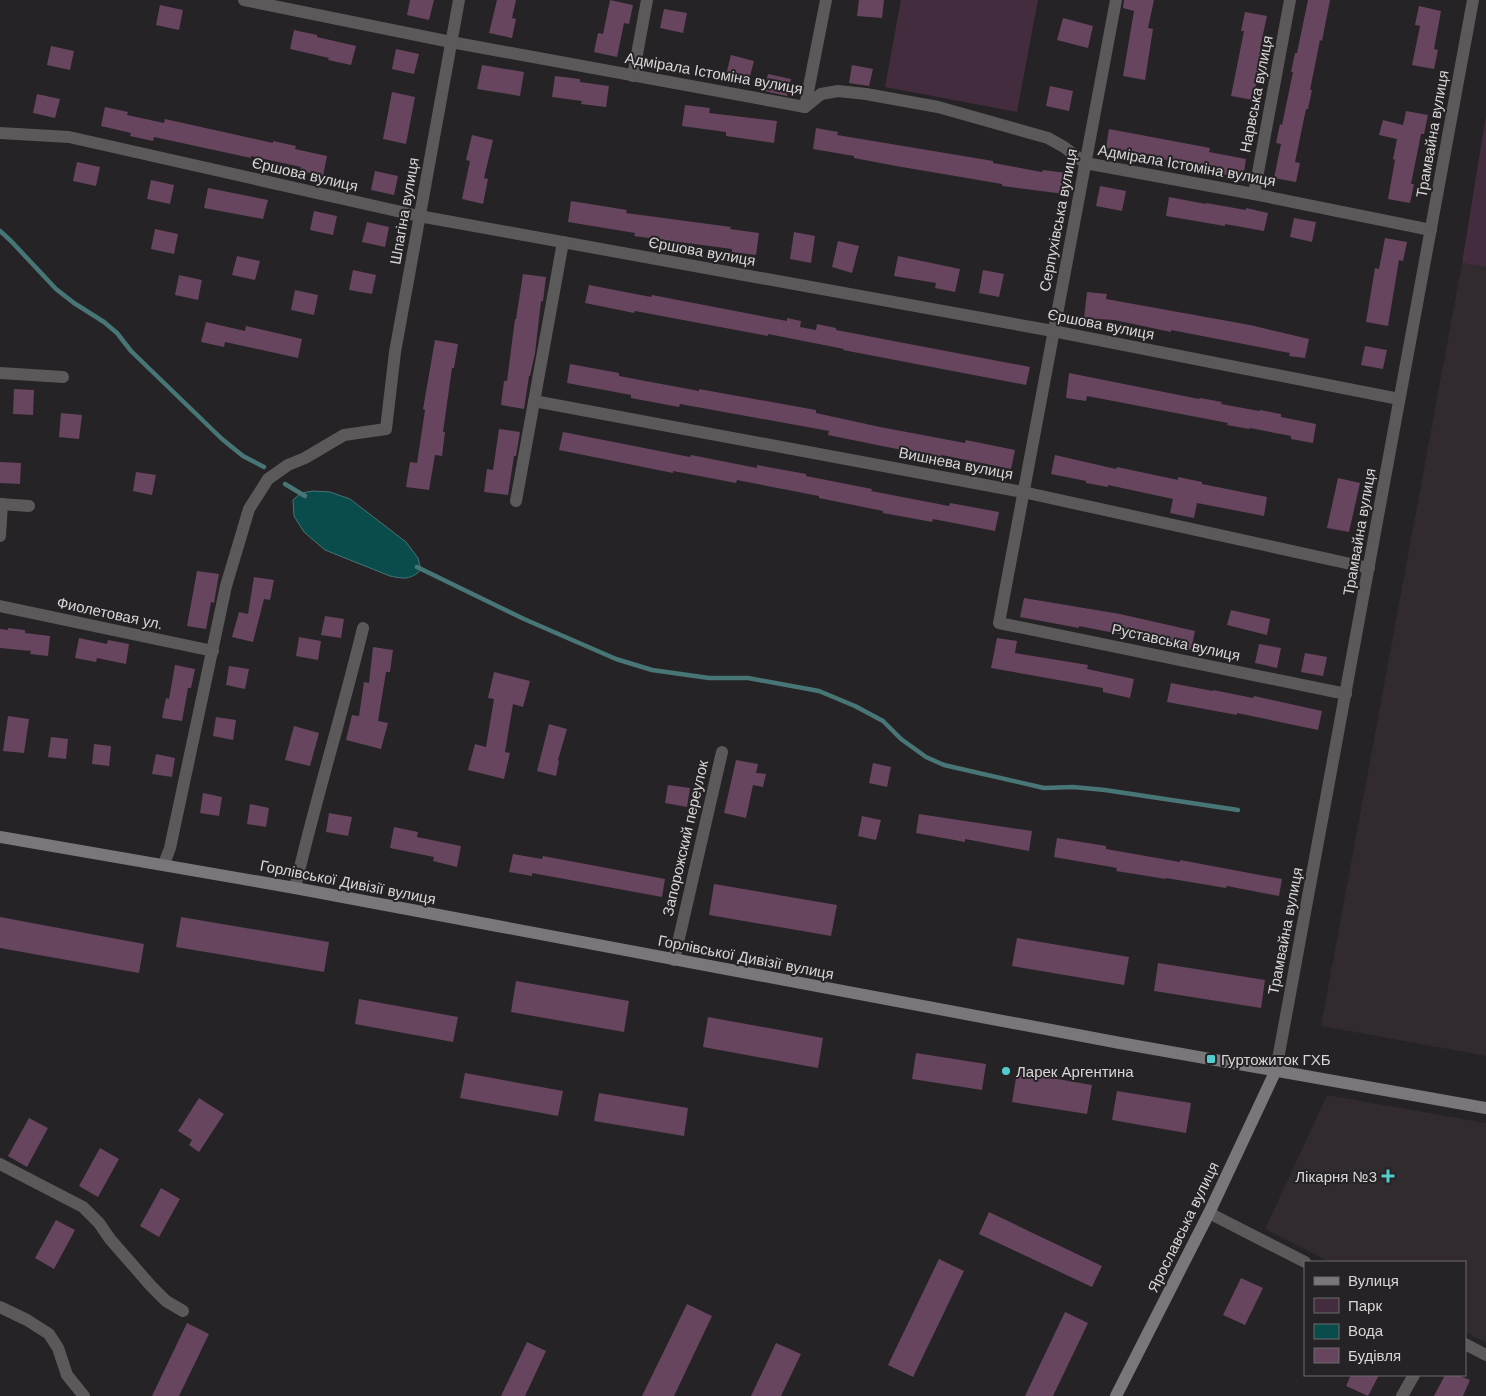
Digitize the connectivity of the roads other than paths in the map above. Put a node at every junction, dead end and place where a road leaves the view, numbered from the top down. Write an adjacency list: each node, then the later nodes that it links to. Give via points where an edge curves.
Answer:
1 (244, 0): 8 (street, Адмірала Істоміна вулиця)
2 (459, 0): 9 (street, Шпагіна вулиця)
3 (646, 0): 10 (street)
4 (826, 0): 11 (street)
5 (1116, 0): 13 (street, Серпухівська вулиця)
6 (1290, 0): 14 (street, Нарвська вулиця)
7 (1473, 0): 16 (street, Трамвайна вулиця)
8 (271, 3): 9 (street, Адмірала Істоміна вулиця)
9 (451, 42): 10 (street, Адмірала Істоміна вулиця); 15 (street, Шпагіна вулиця)
10 (633, 76): 11 (street, Адмірала Істоміна вулиця)
11 (806, 107): 13 (street, Адмірала Істоміна вулиця, via 821,94 838,91 938,107 1048,138)
12 (0, 133): 15 (street, Єршова вулиця, via 68,137)
13 (1085, 163): 14 (street, Адмірала Істоміна вулиця); 18 (street, Серпухівська вулиця)
14 (1254, 194): 16 (street, Адмірала Істоміна вулиця)
15 (419, 216): 17 (street, Єршова вулиця); 32 (street, Шпагіна вулиця, via 395,352 386,429 344,435 288,464 268,479 249,509 226,586)
16 (1431, 230): 21 (street, Трамвайна вулиця)
17 (563, 242): 18 (street, Єршова вулиця); 22 (street)
18 (1053, 332): 21 (street, Єршова вулиця); 23 (street, Серпухівська вулиця)
19 (0, 373): 20 (street)
20 (63, 377)
21 (1399, 399): 28 (street, Трамвайна вулиця)
22 (534, 401): 23 (street, Вишнева вулиця); 24 (street)
23 (1023, 492): 28 (street, Вишнева вулиця); 30 (street, Серпухівська вулиця)
24 (516, 501)
25 (1, 504): 26 (street); 27 (street)
26 (30, 506)
27 (0, 536)
28 (1369, 568): 33 (street, Трамвайна вулиця)
29 (0, 606): 32 (street, Фиолетовая ул.)
30 (999, 623): 33 (street, Руставська вулиця)
31 (362, 628): 37 (street)
32 (213, 651): 36 (street)
33 (1346, 694): 39 (street, Трамвайна вулиця)
34 (722, 752): 38 (street, Запорожский переулок)
35 (0, 837): 36 (main road, Горлівської Дивізії вулиця)
36 (164, 864): 37 (main road, Горлівської Дивізії вулиця)
37 (295, 888): 38 (main road, Горлівської Дивізії вулиця)
38 (674, 960): 39 (main road, Горлівської Дивізії вулиця)
39 (1276, 1070): 40 (main road, Горлівської Дивізії вулиця); 42 (main road, Ярославська вулиця)
40 (1486, 1108)
41 (0, 1164): 45 (street, via 83,1207 150,1286)
42 (1209, 1214): 43 (street); 50 (main road, Ярославська вулиця)
43 (1304, 1262)
44 (0, 1307): 49 (street, via 49,1334 58,1348 67,1375)
45 (183, 1311)
46 (1466, 1344): 47 (street)
47 (1486, 1354)
48 (1413, 1376): 51 (street)
49 (84, 1396)
50 (1116, 1396)
51 (1402, 1396)

